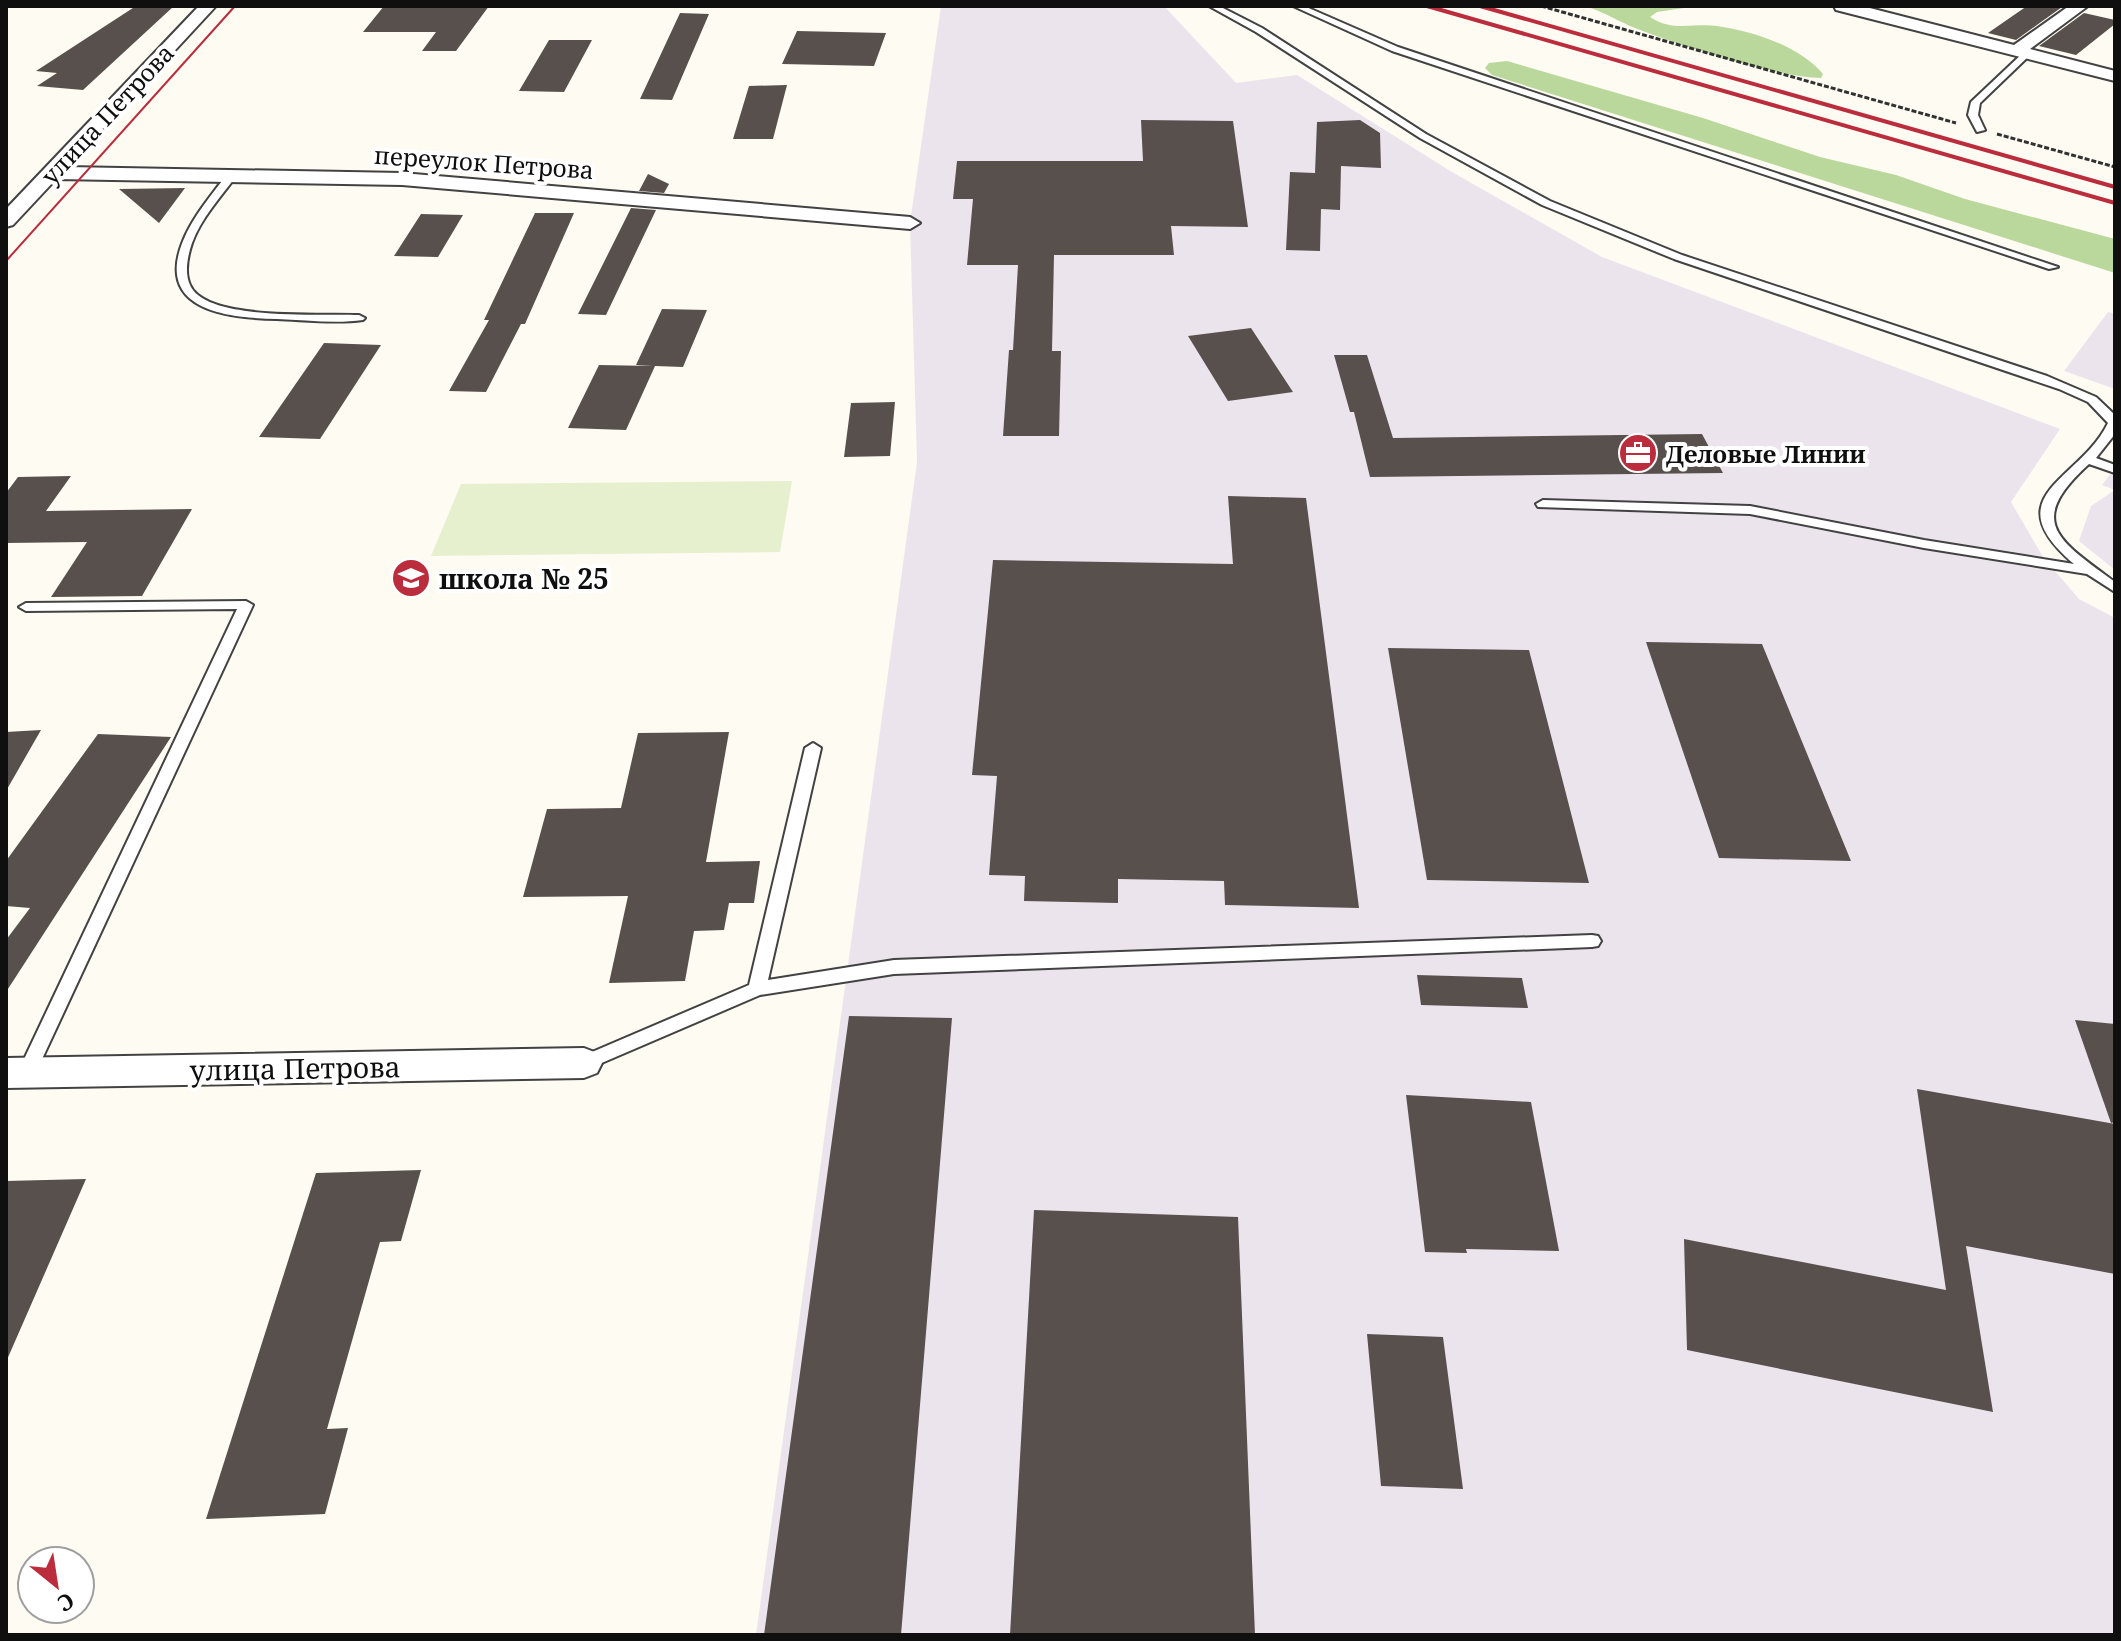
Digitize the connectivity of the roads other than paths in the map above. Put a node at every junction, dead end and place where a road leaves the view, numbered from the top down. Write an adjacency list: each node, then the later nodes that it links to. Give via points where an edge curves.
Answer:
1 (208, 6): 9 (street, улица Петрова)
2 (1213, 6): 15 (lane, via 1423,136 1546,203 1678,257 2086,396 2108,411 2114,423 2103,448)
3 (1297, 6): 13 (lane, via 1395,49)
4 (1842, 6): 6 (street)
5 (2080, 6): 6 (street)
6 (2021, 52): 7 (street); 8 (lane, via 1976,102 1973,115)
7 (2115, 76)
8 (1980, 130)
9 (53, 173): 10 (street, переулок Петрова); 11 (street, улица Петрова)
10 (231, 176): 12 (street, переулок Петрова, via 402,179); 14 (lane, via 187,244 182,271 187,292 202,305 227,314)
11 (6, 221)
12 (910, 223)
13 (2053, 267)
14 (359, 318)
15 (2088, 459): 16 (lane); 18 (lane, via 2057,490 2046,518 2057,538)
16 (2115, 469)
17 (1543, 504): 18 (lane, via 1750,510)
18 (2089, 570): 19 (lane)
19 (2115, 588)
20 (26, 607): 25 (lane, via 246,605)
21 (813, 748): 23 (lane)
22 (1592, 941): 23 (lane, via 894,967)
23 (757, 989): 24 (lane)
24 (584, 1063): 25 (street, улица Петрова)
25 (16, 1072)

